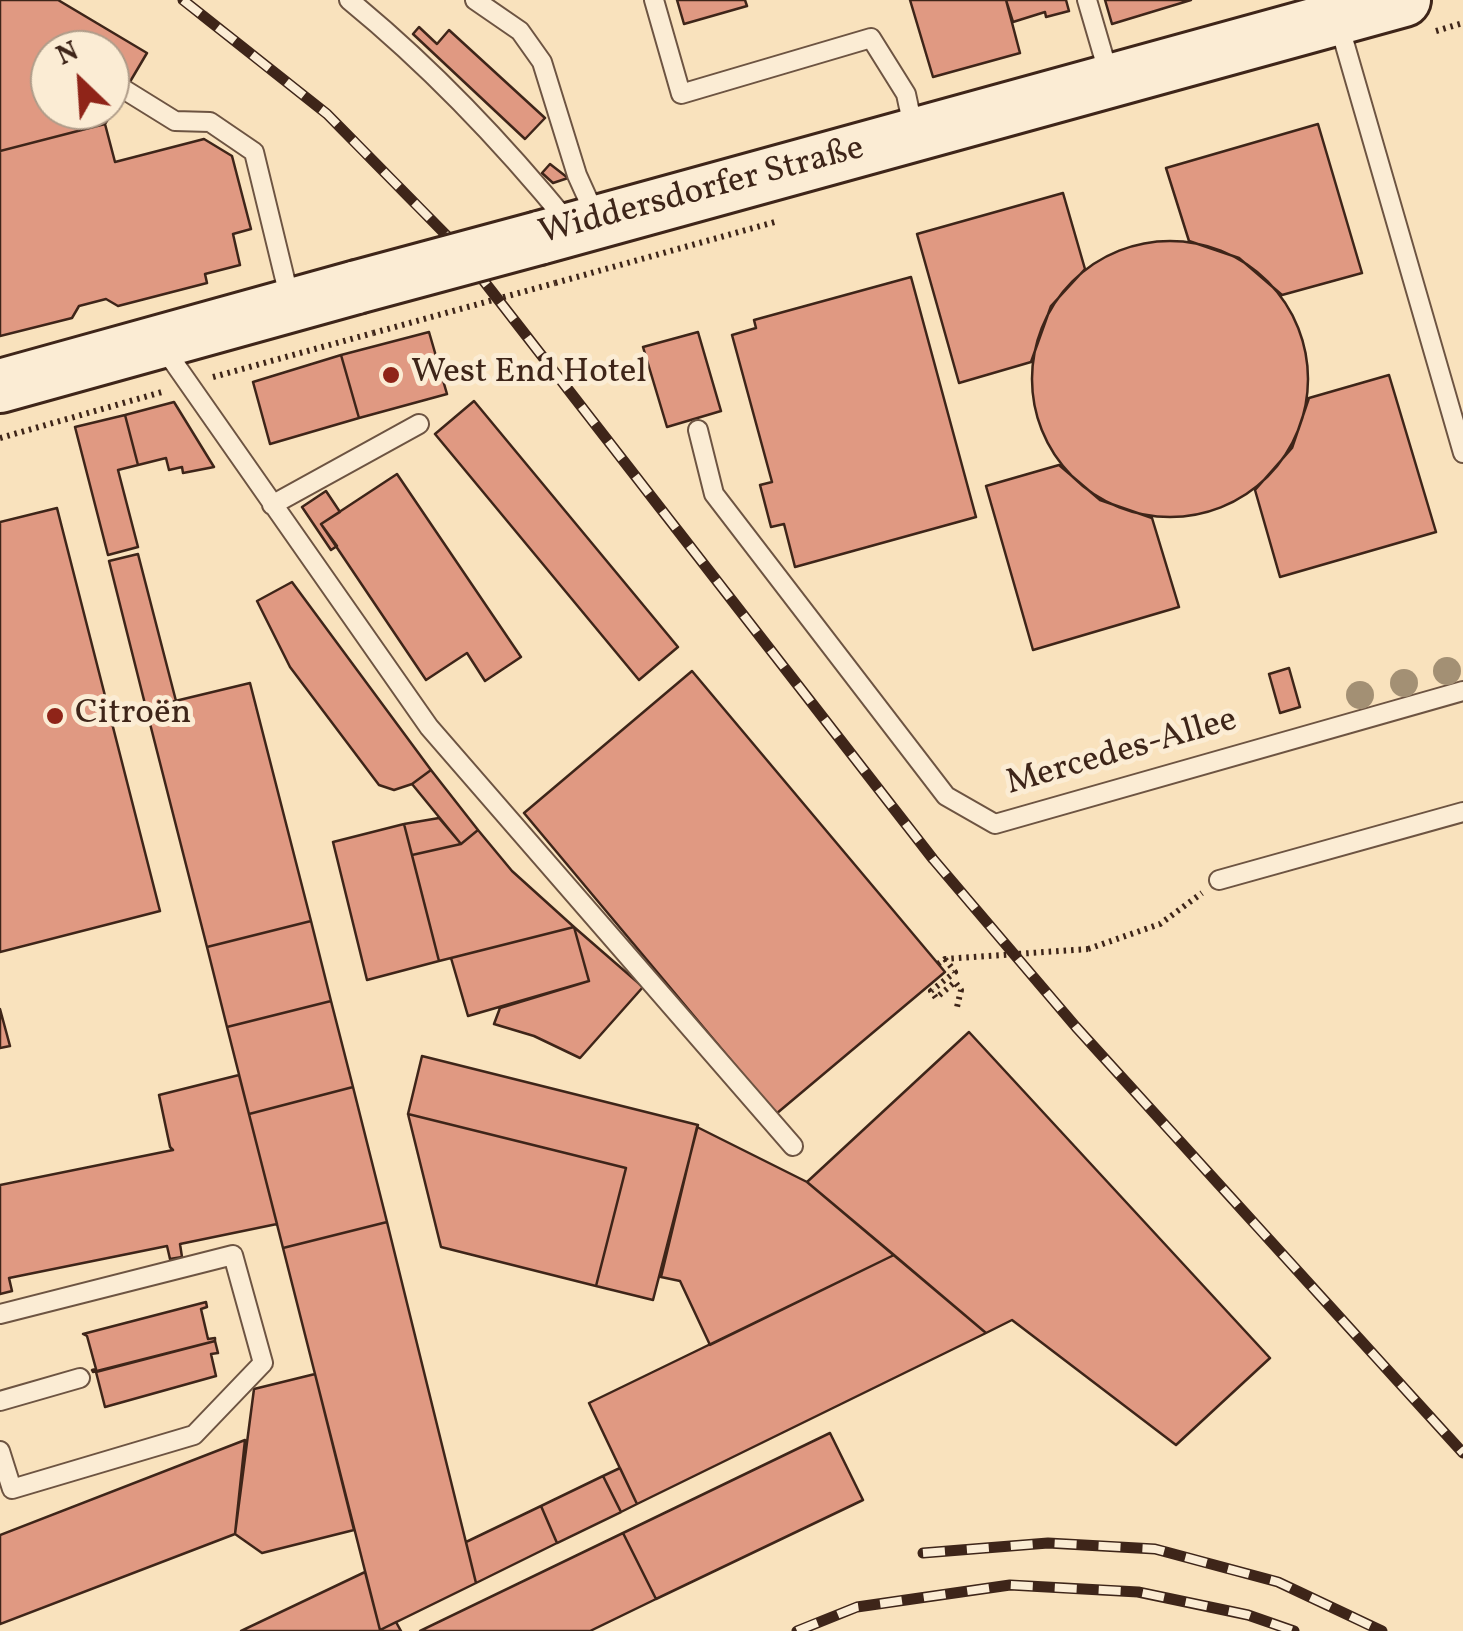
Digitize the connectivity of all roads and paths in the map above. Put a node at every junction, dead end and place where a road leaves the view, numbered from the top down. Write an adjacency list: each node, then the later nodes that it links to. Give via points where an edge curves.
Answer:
1 (349, 0): 10 (lane, via 422,63 518,162)
2 (475, 0): 10 (lane, via 520,31 542,62 577,175)
3 (654, 0): 9 (lane, via 680,94 872,38 906,94)
4 (1087, 0): 7 (lane)
5 (1404, 0): 6 (main road, Widdersdorfer Straße)
6 (1341, 10): 7 (main road, Widdersdorfer Straße); 17 (lane)
7 (1111, 81): 9 (main road, Widdersdorfer Straße)
8 (130, 93): 11 (lane, via 175,121 210,122 254,152)
9 (915, 135): 10 (main road, Widdersdorfer Straße)
10 (566, 243): 12 (main road, Widdersdorfer Straße, bridge); 12 (path, bridge)
11 (292, 306): 12 (main road, Widdersdorfer Straße); 13 (main road, Widdersdorfer Straße)
12 (365, 310)
13 (160, 342): 14 (main road, Widdersdorfer Straße); 18 (lane)
14 (0, 386)
15 (419, 424): 18 (lane)
16 (698, 430): 19 (lane, Mercedes-Allee, via 714,494 946,796 995,824)
17 (1463, 453)
18 (272, 506): 23 (lane, via 429,727)
19 (1463, 691)
20 (1463, 812): 21 (lane)
21 (1219, 880): 22 (path, bridge, via 1160,924 1088,948 942,962 954,972 931,991 936,998 955,982 961,990)
22 (958, 1007)
23 (793, 1146)
24 (0, 1314): 27 (lane, via 233,1255 264,1362 194,1435 12,1489)
25 (80, 1378): 26 (lane)
26 (0, 1401)
27 (0, 1451)

